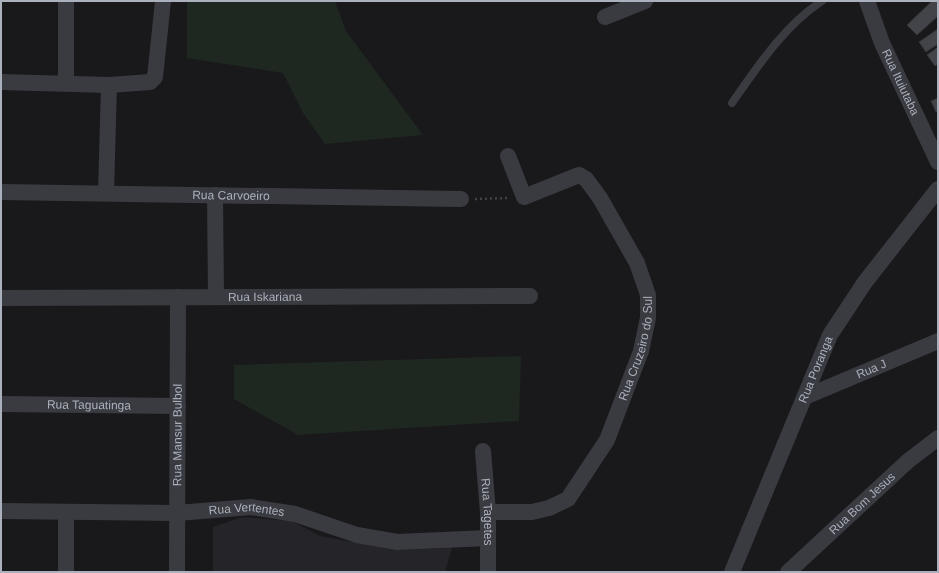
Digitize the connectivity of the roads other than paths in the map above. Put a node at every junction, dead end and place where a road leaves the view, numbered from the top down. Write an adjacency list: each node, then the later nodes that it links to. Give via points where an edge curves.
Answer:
1 (66, 1): 8 (street)
2 (162, 1): 9 (street, via 153,81)
3 (645, 1): 6 (street)
4 (822, 1): 10 (lane, via 796,21)
5 (867, 1): 12 (street, Rua Ituiutaba, via 882,43)
6 (604, 17)
7 (1, 82): 8 (street)
8 (66, 83): 9 (street)
9 (108, 85): 15 (street)
10 (732, 103)
11 (508, 156): 30 (street, Rua Cruzeiro do Sul, via 524,197 579,175 586,179 600,198 637,263 648,295 648,318 641,351 607,440 568,499 549,508 532,512)
12 (938, 162)
13 (938, 189): 23 (street, Rua Poranga, via 870,276 830,335 818,359)
14 (1, 192): 15 (street, Rua Carvoeiro)
15 (106, 193): 16 (street, Rua Carvoeiro)
16 (215, 195): 17 (street, Rua Carvoeiro); 20 (street)
17 (461, 199)
18 (530, 296): 20 (street, Rua Iskariana)
19 (178, 297): 20 (street, Rua Iskariana); 21 (street, Rua Iskariana); 25 (street, Rua Mansur Bulbol)
20 (216, 297)
21 (1, 298)
22 (938, 341): 23 (street, Rua J)
23 (805, 396): 36 (street, Rua Poranga)
24 (1, 404): 25 (street, Rua Taguatinga)
25 (178, 406): 31 (street, Rua Mansur Bulbol)
26 (938, 438): 37 (street, Rua Bom Jesus, via 908,461)
27 (483, 452): 30 (street, Rua Tagetes)
28 (1, 511): 29 (street, Rua Vertentes)
29 (66, 512): 31 (street, Rua Vertentes); 33 (street)
30 (488, 512): 32 (street, Rua Tagetes)
31 (177, 513): 32 (street, Rua Vertentes, via 251,508 295,514 357,535 397,542); 34 (street, Rua Mansur Bulbol)
32 (488, 538): 35 (street, Rua Tagetes)
33 (66, 572)
34 (177, 572)
35 (488, 572)
36 (732, 572)
37 (788, 572)

